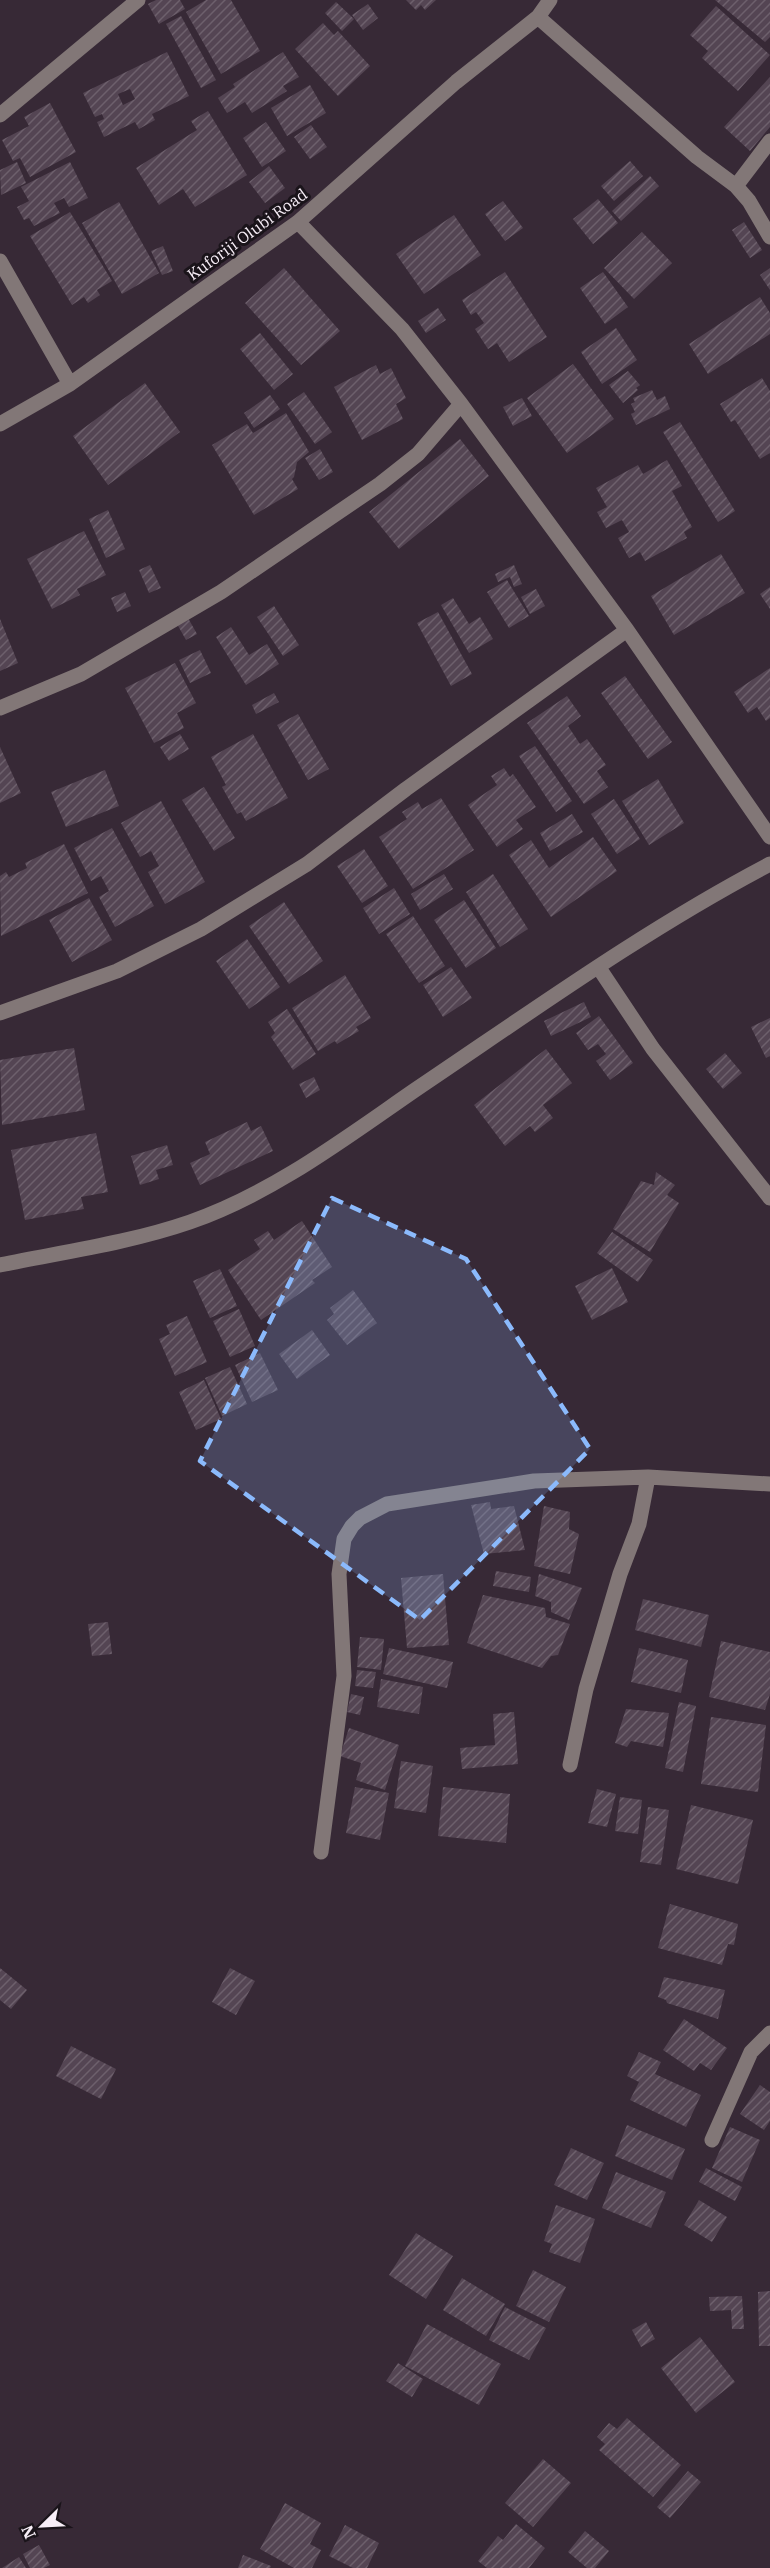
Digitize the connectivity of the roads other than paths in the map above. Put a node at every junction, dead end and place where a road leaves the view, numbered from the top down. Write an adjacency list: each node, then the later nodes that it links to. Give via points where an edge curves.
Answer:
1 (138, 0): 4 (street)
2 (550, 0): 3 (street, Kuforiji Olubi Road)
3 (538, 17): 6 (street, via 696,157); 7 (street, Kuforiji Olubi Road, via 456,82)
4 (0, 115)
5 (770, 141): 6 (street)
6 (736, 186): 8 (street)
7 (298, 222): 10 (street, Kuforiji Olubi Road); 11 (street, via 402,329)
8 (770, 237)
9 (0, 261): 10 (street)
10 (70, 384): 12 (street, Kuforiji Olubi Road)
11 (461, 404): 13 (street); 14 (street, via 418,454 380,484 221,592 81,675)
12 (0, 424)
13 (627, 630): 15 (street); 18 (street, via 308,864 201,929 117,971)
14 (0, 708)
15 (770, 837)
16 (770, 864): 17 (street, via 709,896)
17 (599, 968): 19 (street, via 653,1049); 20 (street, via 296,1171 244,1198 189,1222)
18 (1, 1010)
19 (770, 1198)
20 (0, 1265)
21 (648, 1477): 22 (street); 23 (street, via 639,1524 586,1689); 24 (street, via 505,1484 387,1504 352,1526 340,1557 344,1676)
22 (770, 1484)
23 (570, 1765)
24 (321, 1852)
25 (770, 2033): 26 (street, via 751,2052)
26 (712, 2140)

